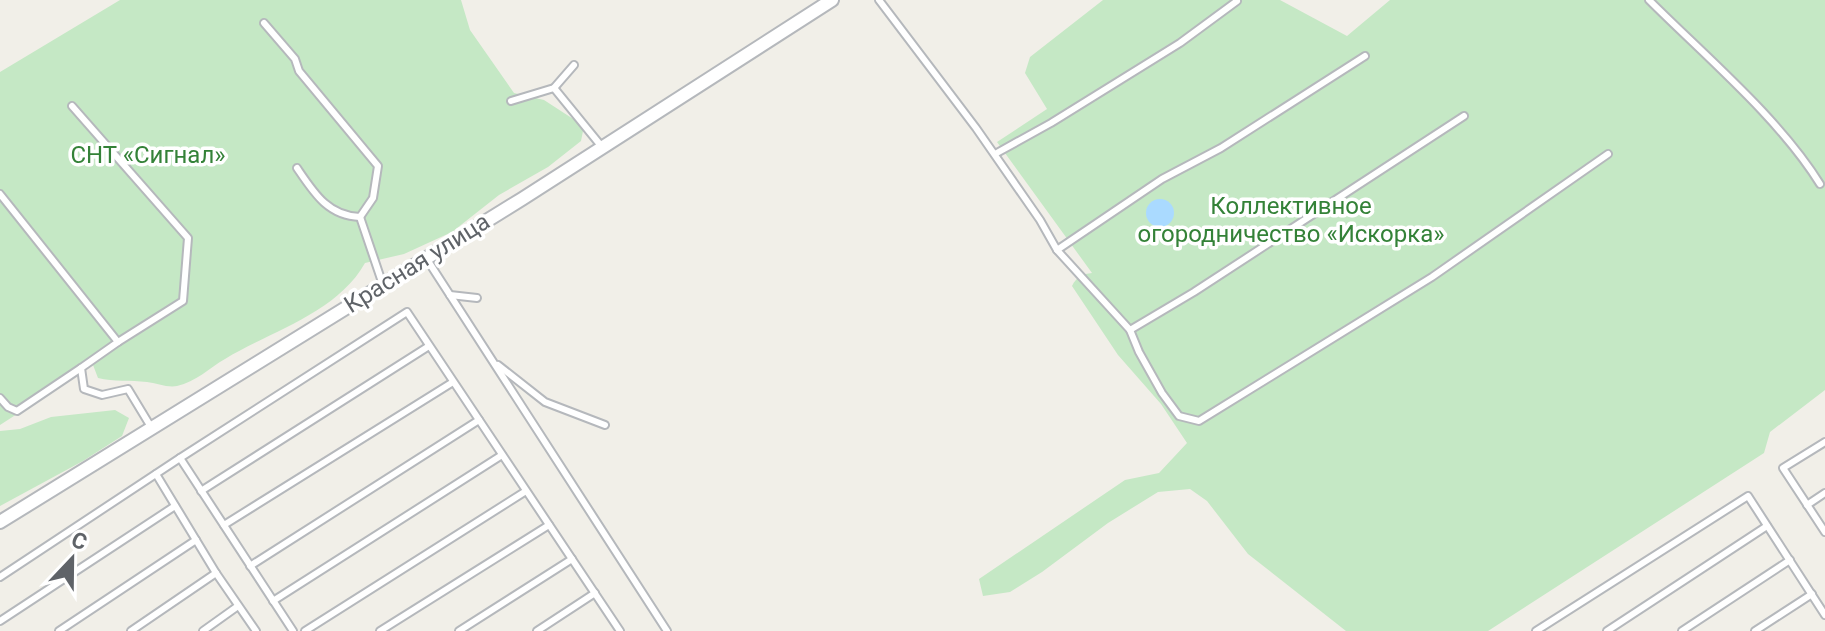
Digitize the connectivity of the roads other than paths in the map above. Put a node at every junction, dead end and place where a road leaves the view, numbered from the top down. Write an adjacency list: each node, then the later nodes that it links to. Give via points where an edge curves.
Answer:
1 (832, 0): 12 (street, Красная улица)
2 (879, 0): 13 (lane)
3 (1649, 0): 16 (lane, via 1780,131)
4 (1237, 1): 13 (lane, via 1180,43)
5 (264, 23): 18 (lane, via 378,166 373,198)
6 (1365, 56): 19 (lane, via 1221,148 1162,179)
7 (574, 65): 8 (lane)
8 (554, 88): 9 (lane); 12 (lane)
9 (511, 101)
10 (72, 106): 25 (lane, via 188,238 183,301)
11 (1464, 116): 24 (lane)
12 (602, 147): 20 (street, Красная улица)
13 (995, 154): 19 (lane)
14 (1608, 154): 24 (lane, via 1432,277 1199,421 1179,416)
15 (297, 168): 18 (lane, via 321,202 344,216)
16 (1820, 184)
17 (0, 194): 25 (lane)
18 (360, 217): 21 (lane)
19 (1057, 250): 24 (lane)
20 (427, 259): 21 (street, Красная улица); 22 (lane)
21 (383, 285): 33 (street, Красная улица)
22 (450, 295): 23 (lane); 27 (lane)
23 (477, 298)
24 (1130, 330)
25 (118, 342): 28 (lane)
26 (429, 346): 29 (lane); 36 (lane, via 407,312); 38 (lane)
27 (493, 362): 32 (lane, via 545,402); 70 (lane)
28 (81, 368): 30 (lane, via 17,411); 33 (lane, via 84,389 102,395 128,389)
29 (453, 382): 31 (lane); 44 (lane)
30 (0, 398)
31 (479, 420): 35 (lane); 51 (lane)
32 (605, 425)
33 (151, 427): 43 (street, Красная улица)
34 (1825, 442): 41 (lane, via 1783,468)
35 (502, 455): 39 (lane); 56 (lane)
36 (180, 458): 37 (lane); 38 (lane)
37 (156, 474): 42 (lane); 53 (lane)
38 (201, 491): 44 (lane)
39 (526, 491): 45 (lane); 66 (lane)
40 (1825, 493): 41 (lane)
41 (1807, 505): 47 (lane)
42 (175, 506): 48 (lane); 59 (lane)
43 (0, 522)
44 (224, 525): 51 (lane)
45 (549, 525): 49 (lane); 67 (lane)
46 (1767, 526): 50 (lane); 71 (lane, via 1748,496); 72 (lane)
47 (1825, 532)
48 (196, 540): 52 (lane); 61 (lane)
49 (572, 559): 54 (lane); 68 (lane)
50 (1790, 560): 55 (lane); 73 (lane)
51 (250, 566): 56 (lane)
52 (216, 573): 57 (lane); 62 (lane)
53 (0, 577)
54 (595, 593): 60 (lane); 69 (lane)
55 (1812, 594): 58 (lane); 74 (lane)
56 (273, 601): 65 (lane)
57 (238, 606): 63 (lane); 64 (lane)
58 (1825, 615)
59 (0, 621)
60 (617, 630)
61 (59, 631)
62 (131, 631)
63 (203, 631)
64 (256, 631)
65 (293, 631)
66 (305, 631)
67 (380, 631)
68 (459, 631)
69 (537, 631)
70 (667, 631)
71 (1536, 631)
72 (1607, 631)
73 (1682, 631)
74 (1755, 631)

